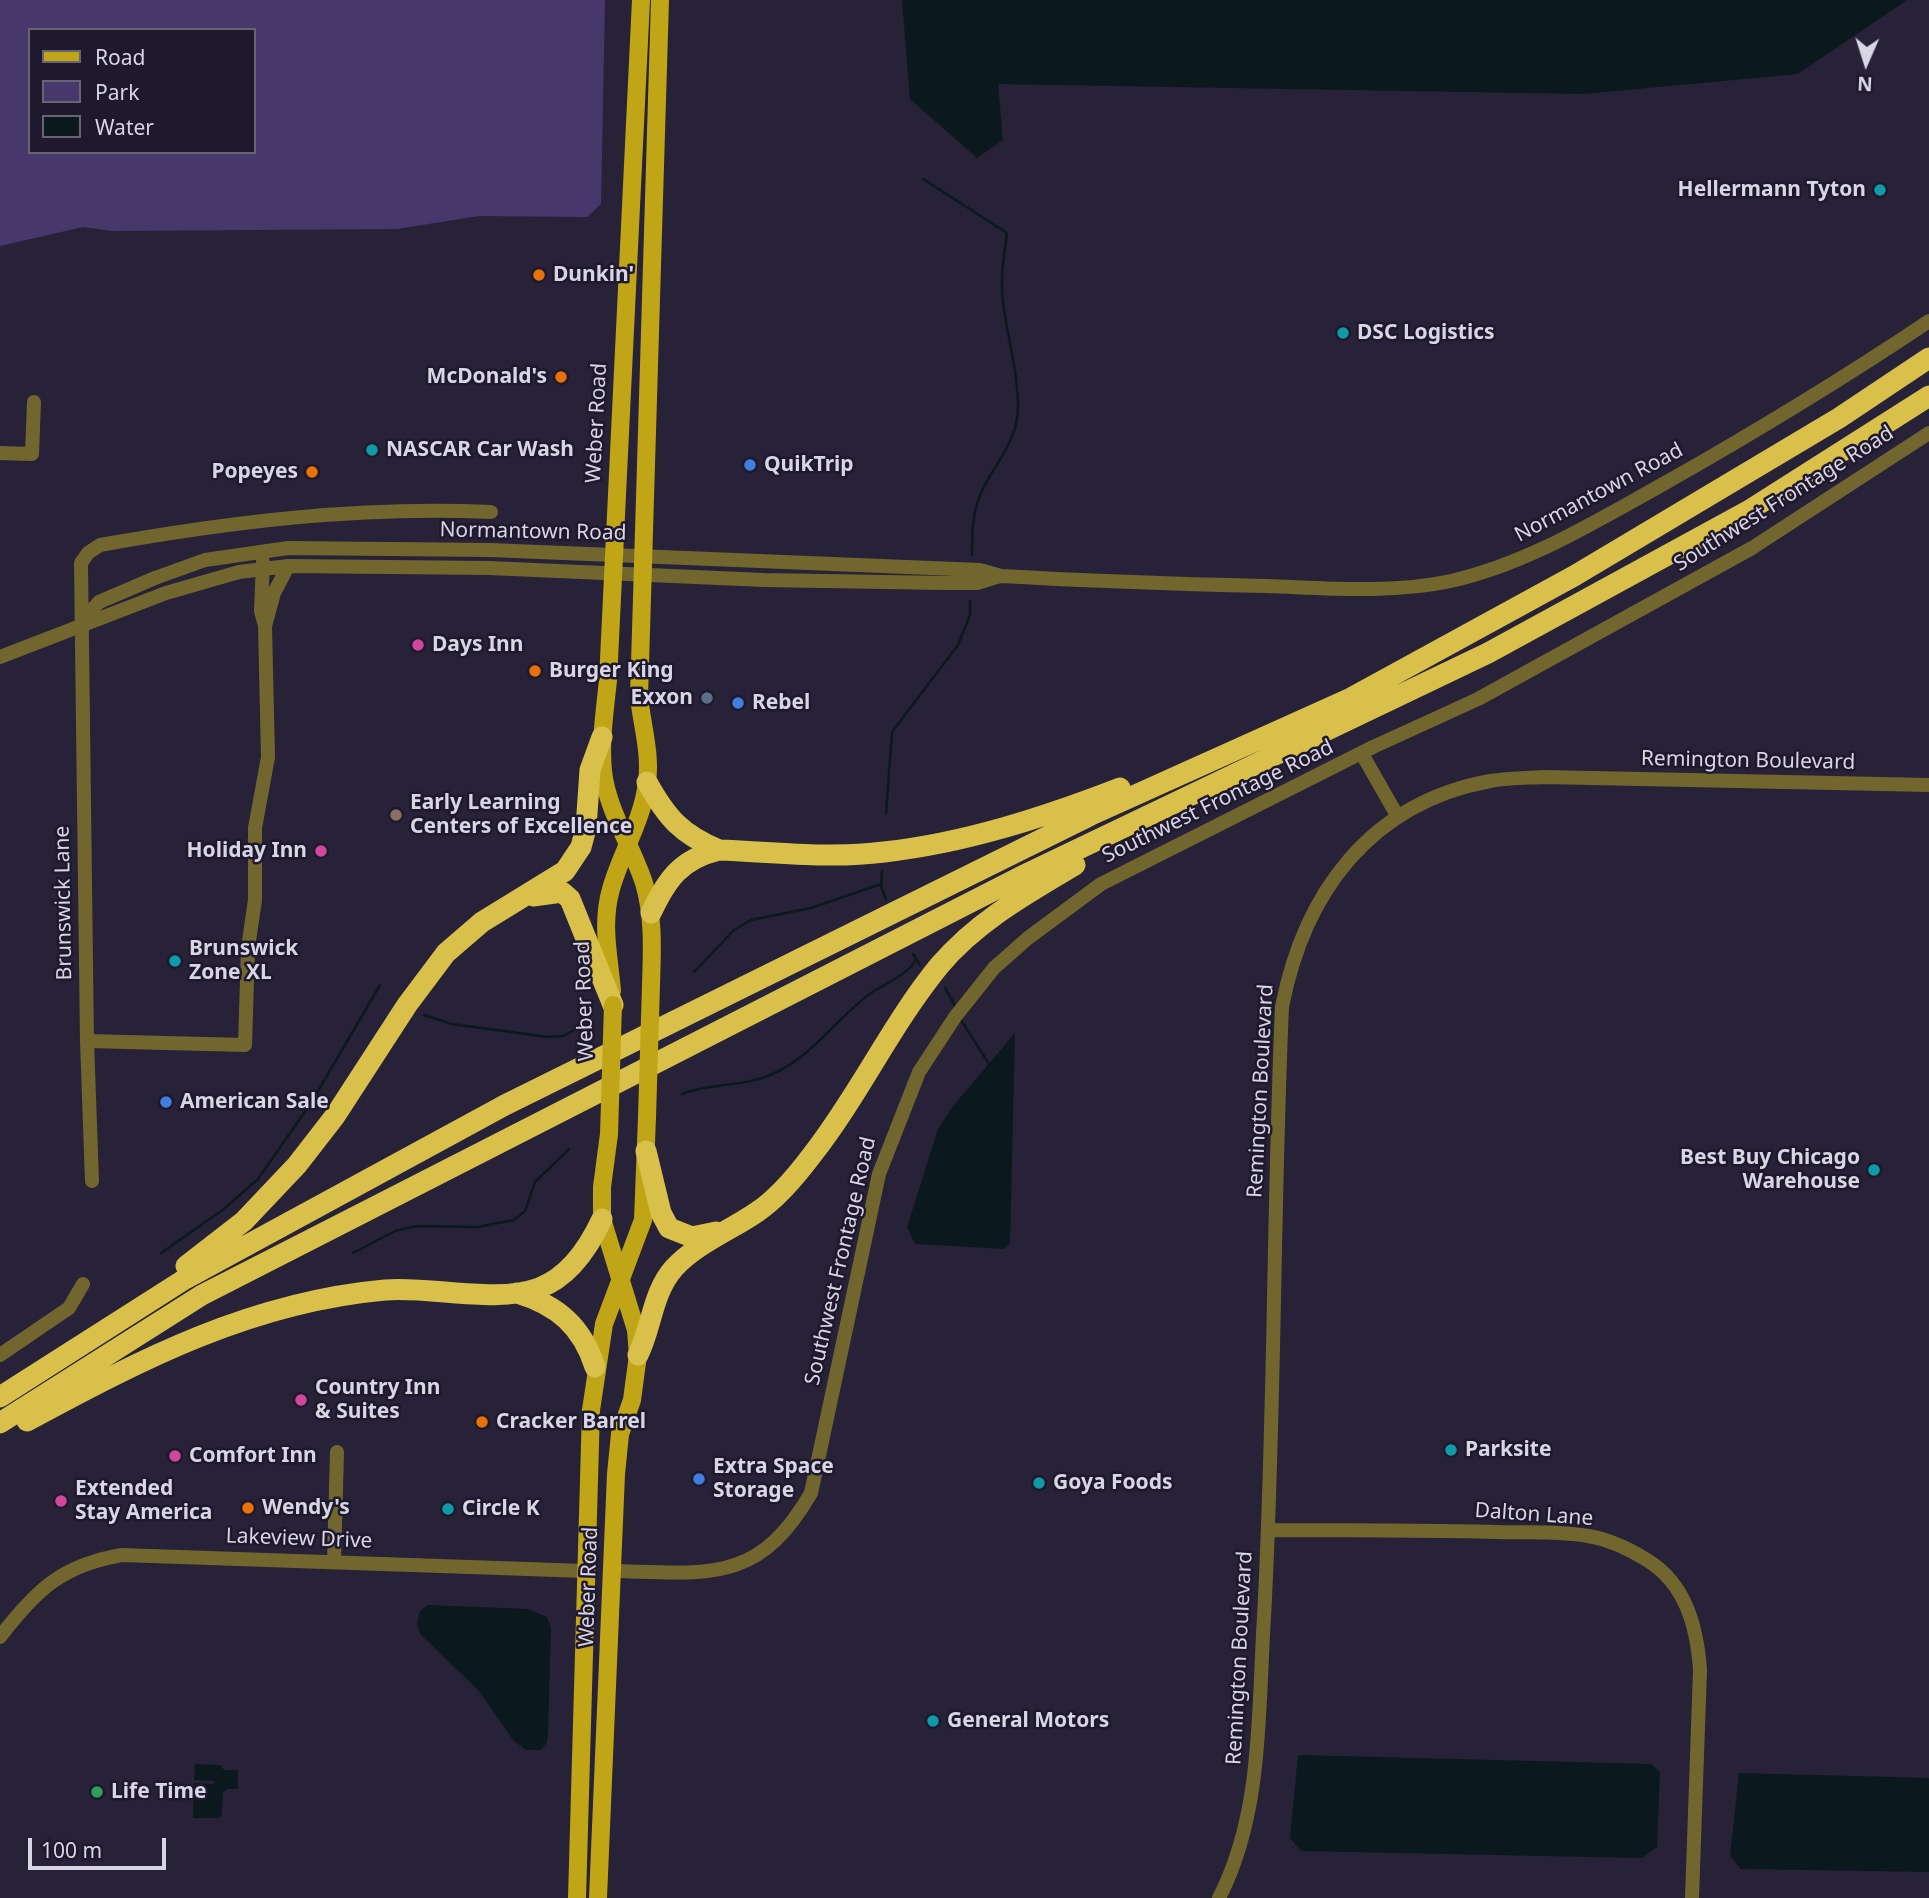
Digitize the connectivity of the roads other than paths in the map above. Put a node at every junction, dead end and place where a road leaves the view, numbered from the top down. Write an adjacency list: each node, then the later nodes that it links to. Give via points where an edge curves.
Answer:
1 (641, 0): 11 (main road, Weber Road)
2 (660, 0): 12 (main road, Weber Road)
3 (1929, 321): 12 (street, Normantown Road, via 1740,440 1569,537 1515,561 1450,581 1394,588 1331,588 1001,576 977,583 764,580)
4 (1929, 358): 18 (highway, via 1839,418 1574,576)
5 (1929, 396): 23 (highway, via 1725,524 1488,653)
6 (34, 402): 8 (street, via 32,454)
7 (1929, 433): 20 (street, Southwest Frontage Road, via 1752,548 1478,699)
8 (0, 453)
9 (491, 512): 15 (street, Brunswick Lane, via 406,510 282,517 100,545 81,563)
10 (264, 550): 11 (street, Normantown Road, via 490,550); 14 (street); 15 (street, Normantown Road, via 205,560 155,578 99,602)
11 (612, 564): 12 (street, Normantown Road); 13 (street, Normantown Road); 19 (main road, Weber Road)
12 (644, 565): 21 (main road, Weber Road, via 639,697)
13 (288, 566): 14 (street, Normantown Road); 16 (street)
14 (263, 569): 15 (street, Normantown Road, via 166,593); 16 (street)
15 (81, 623): 17 (street, Normantown Road); 30 (street, Brunswick Lane)
16 (265, 626): 30 (street, via 268,757 255,828 245,1045)
17 (0, 657)
18 (1351, 698): 26 (highway, via 1061,811 949,841 883,853); 41 (highway, via 1091,815 505,1105 185,1279)
19 (602, 737): 25 (main road, Weber Road, via 603,774); 27 (highway, via 590,770 581,848 565,871)
20 (1362, 754): 24 (street, Southwest Frontage Road); 48 (street, Southwest Frontage Road, via 1101,884 994,968 919,1072 893,1132 879,1174 811,1493 793,1524 760,1555 719,1572)
21 (648, 782): 25 (main road, Weber Road); 26 (highway, via 678,827)
22 (1929, 785): 24 (street, Remington Boulevard, via 1544,777 1491,780 1450,792)
23 (1188, 799): 34 (highway, via 1003,909 969,937 940,965 900,1020 813,1154 761,1210); 42 (highway, via 1020,877 202,1295)
24 (1398, 817): 45 (street, Remington Boulevard, via 1358,849 1327,885 1290,964 1282,1007)
25 (628, 844): 28 (main road, Weber Road); 29 (main road, Weber Road, via 606,913)
26 (719, 850): 28 (highway, via 683,863 663,886)
27 (524, 898): 29 (highway, via 551,891 570,899); 41 (highway, via 482,922 446,953 335,1116 244,1221 143,1300)
28 (650, 912): 31 (main road, Weber Road, bridge)
29 (613, 1005): 33 (main road, Weber Road, bridge)
30 (87, 1041): 32 (street, Brunswick Lane)
31 (646, 1150): 34 (highway, via 669,1228 692,1237); 35 (main road, Weber Road, via 643,1220)
32 (92, 1181)
33 (602, 1219): 35 (main road, Weber Road); 37 (highway, via 589,1247 557,1278)
34 (736, 1225): 39 (highway, via 675,1267 661,1286)
35 (621, 1282): 39 (main road, Weber Road); 40 (main road, Weber Road, via 604,1324)
36 (83, 1284): 38 (street, via 69,1307)
37 (515, 1293): 40 (highway, via 554,1307 580,1336); 43 (highway, via 386,1290 286,1307 216,1328 132,1364)
38 (0, 1355)
39 (638, 1355): 48 (main road, Weber Road, via 632,1400 620,1434)
40 (595, 1367): 47 (main road, Weber Road)
41 (0, 1396)
42 (0, 1423)
43 (0, 1435)
44 (337, 1452): 46 (street)
45 (1268, 1530): 52 (street, Remington Boulevard, via 1254,1779 1242,1834); 53 (street, Dalton Lane, via 1588,1536 1620,1545 1649,1561 1676,1587 1698,1639)
46 (334, 1561): 47 (street, Lakeview Drive); 49 (street, Lakeview Drive, via 151,1555 90,1560 36,1594)
47 (585, 1571): 50 (main road, Weber Road)
48 (613, 1571): 51 (main road, Weber Road)
49 (0, 1637)
50 (577, 1898)
51 (598, 1898)
52 (1219, 1898)
53 (1692, 1898)

